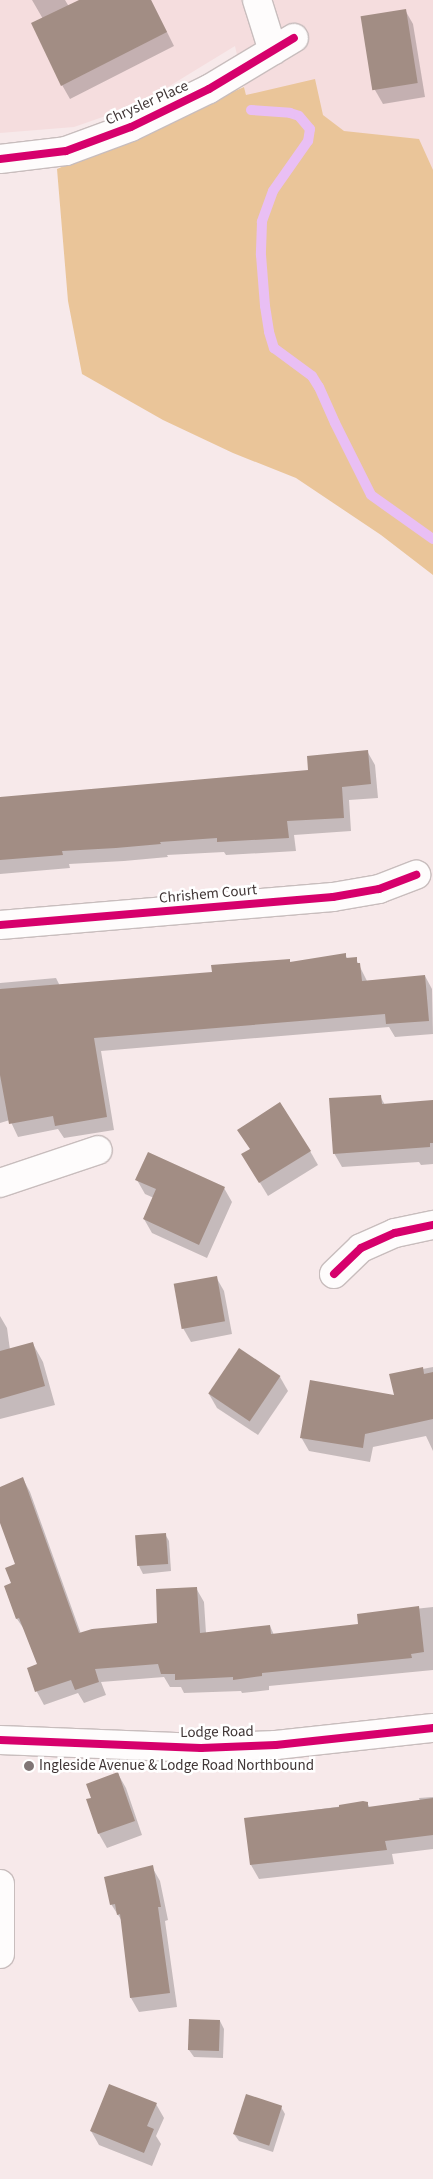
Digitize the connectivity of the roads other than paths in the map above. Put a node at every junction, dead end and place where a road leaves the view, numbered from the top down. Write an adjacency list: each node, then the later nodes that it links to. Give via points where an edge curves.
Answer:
1 (257, 0): 2 (street, Chrysler Place, via 284,44 209,89 131,128 66,151)
2 (0, 159)
3 (416, 875): 4 (street, Chrishem Court, via 378,890 333,897)
4 (0, 925)
5 (98, 1150): 6 (street)
6 (0, 1183)
7 (433, 1226): 8 (street, via 395,1233 361,1248)
8 (334, 1274)
9 (433, 1728): 10 (street, Lodge Road, via 276,1745 201,1748)
10 (0, 1740)
11 (0, 1884): 12 (street)
12 (0, 1954)

